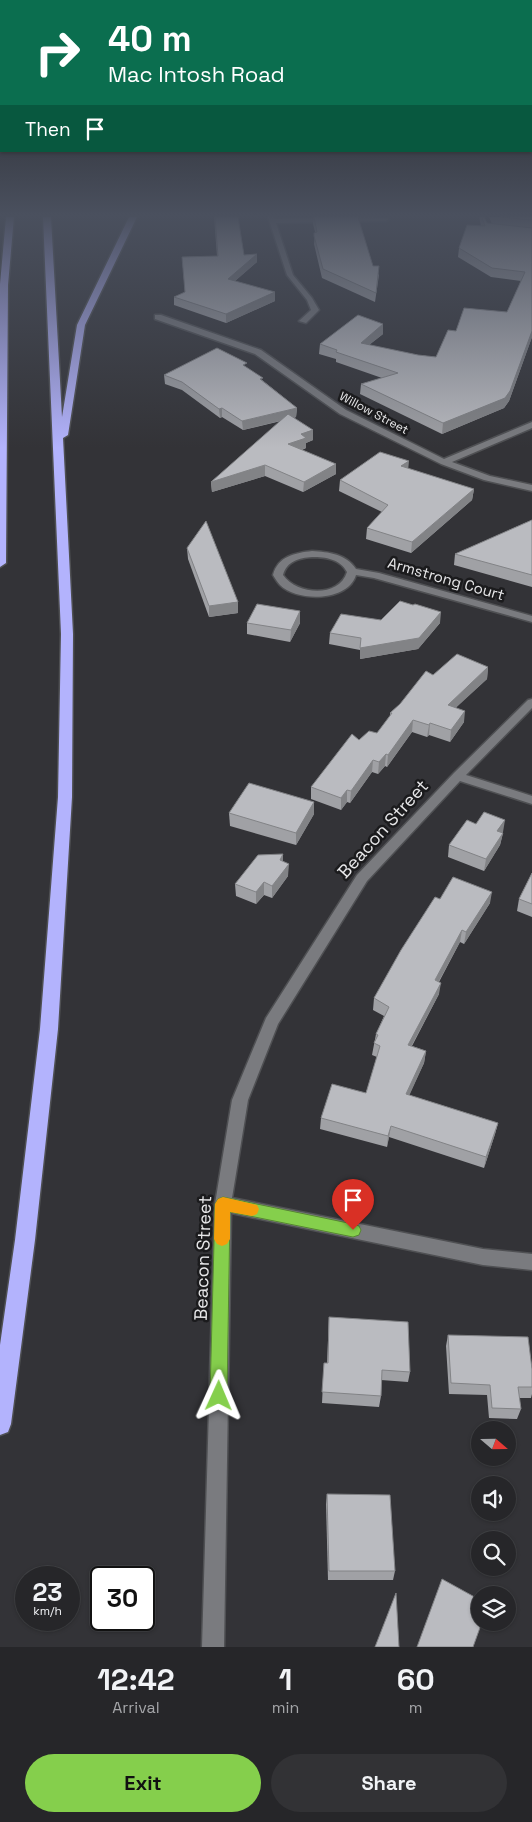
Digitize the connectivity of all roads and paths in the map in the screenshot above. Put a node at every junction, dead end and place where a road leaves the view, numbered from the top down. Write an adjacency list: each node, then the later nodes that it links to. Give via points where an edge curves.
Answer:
1 (4, 294): 11 (highway)
2 (50, 294): 8 (highway)
3 (95, 294): 8 (highway, via 81,325)
4 (306, 294): 6 (street, via 315,310)
5 (158, 317): 9 (street, Willow Street, via 258,352 343,412)
6 (303, 321)
7 (532, 425): 9 (street)
8 (58, 459): 20 (highway, via 68,682 62,865 40,1115)
9 (444, 462): 10 (street, Willow Street, via 487,478)
10 (532, 488)
11 (0, 512): 12 (highway)
12 (0, 563)
13 (352, 572): 13 (street, Armstrong Court, via 338,559 312,554 287,560 278,575 291,589 318,594 344,587); 14 (street, Armstrong Court, via 375,575)
14 (532, 619)
15 (532, 702): 16 (street, Beacon Street)
16 (458, 776): 17 (street); 18 (street, Beacon Street, via 362,878 271,1022 240,1100)
17 (532, 800)
18 (223, 1204): 19 (street, via 483,1257); 21 (street, Beacon Street)
19 (532, 1262)
20 (0, 1424)
21 (213, 1647)

